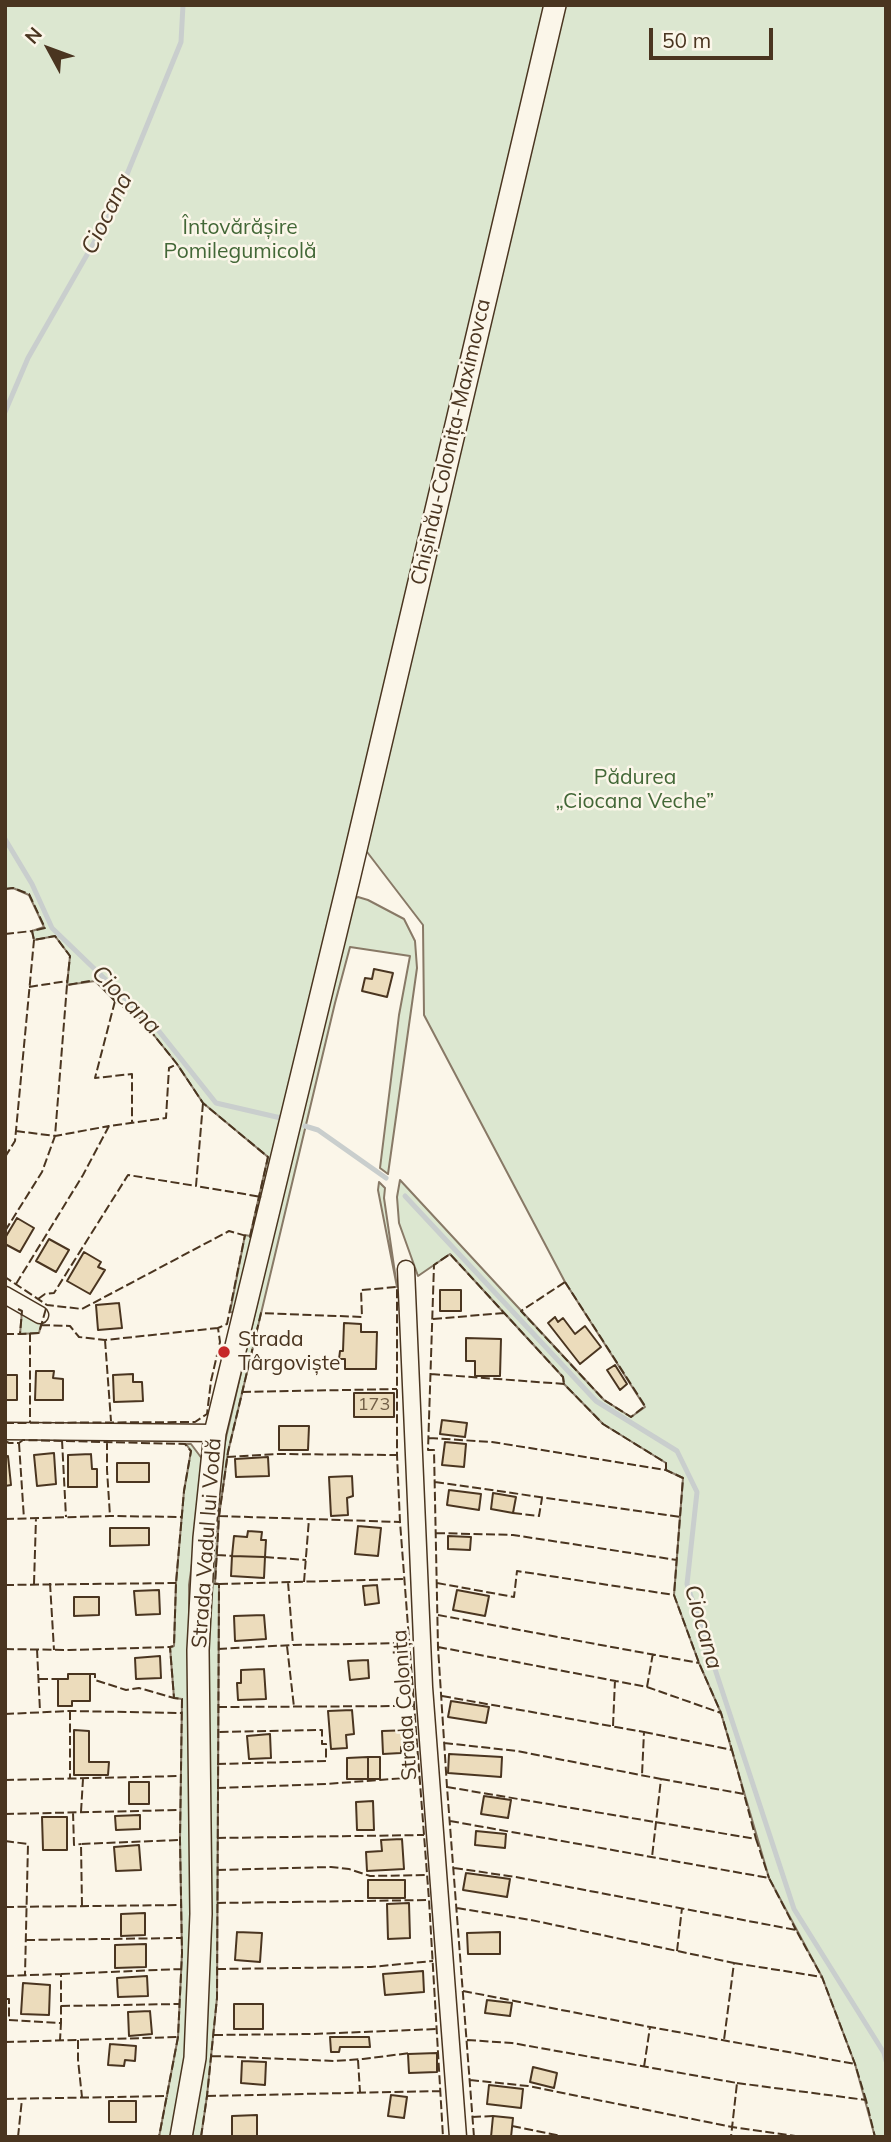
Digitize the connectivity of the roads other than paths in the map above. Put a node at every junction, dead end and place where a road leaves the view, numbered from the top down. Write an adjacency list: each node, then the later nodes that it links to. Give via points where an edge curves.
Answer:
1 (555, 5): 2 (street, Chișinău-Colonița-Maximovca)
2 (349, 879): 7 (street, Strada Vadul lui Vodă)
3 (405, 1269): 9 (street, Strada Colonița, via 424,1687)
4 (5, 1295): 5 (street)
5 (40, 1315)
6 (5, 1431): 7 (street)
7 (215, 1433): 8 (street, Strada Vadul lui Vodă, via 198,1650 201,1914 195,2058)
8 (181, 2137)
9 (458, 2137)

